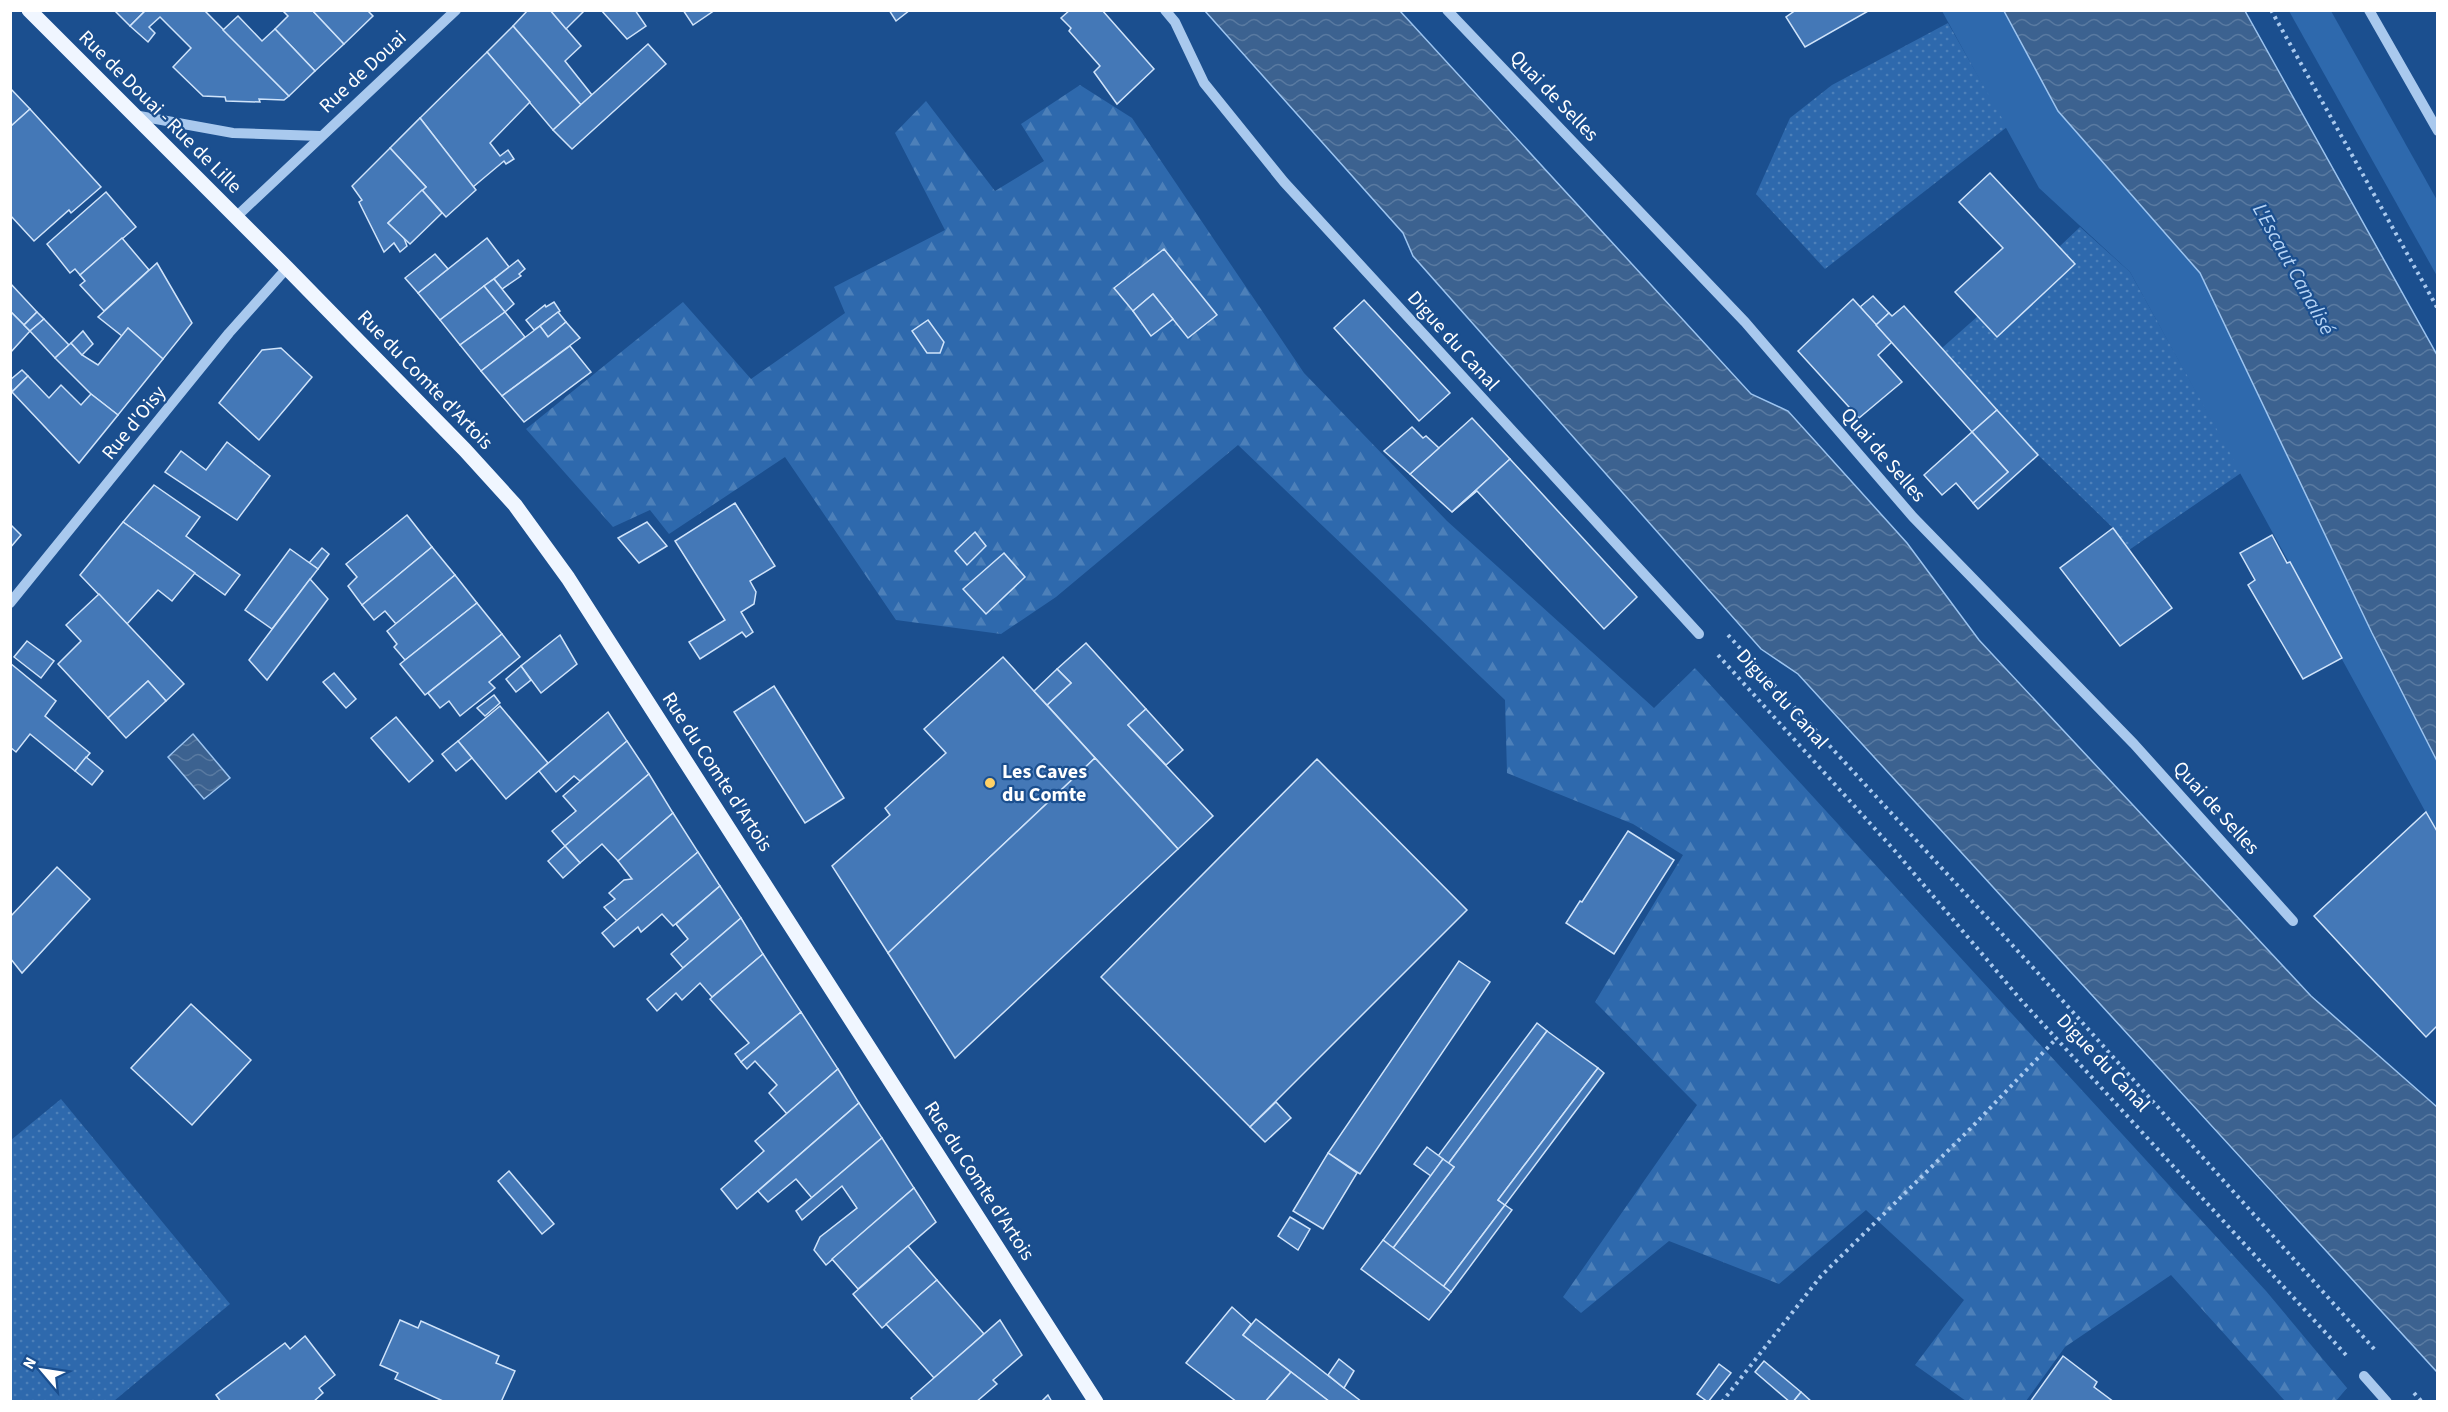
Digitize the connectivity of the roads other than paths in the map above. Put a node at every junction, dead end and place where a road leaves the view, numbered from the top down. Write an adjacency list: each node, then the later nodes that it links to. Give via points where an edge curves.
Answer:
1 (29, 10): 6 (main road, Rue de Douai - Rue de Lille)
2 (456, 10): 8 (street, Rue de Douai)
3 (1165, 10): 12 (street, Digue du Canal, via 1175,22 1204,83 1284,182)
4 (1447, 10): 13 (street, Quai de Selles, via 1745,322 1913,517 2134,744)
5 (2369, 10): 7 (street)
6 (134, 115): 8 (street, Rue de Douai, via 233,133); 9 (main road, Rue de Douai - Rue de Lille)
7 (2437, 129)
8 (321, 136): 9 (street, Rue de Douai)
9 (236, 217): 10 (main road, Rue du Comte d'Artois)
10 (287, 268): 11 (street, Rue d'Oisy); 15 (main road, Rue du Comte d'Artois, via 515,505 568,578)
11 (10, 603)
12 (1699, 634)
13 (2293, 921)
14 (2364, 1376): 16 (street)
15 (1096, 1401)
16 (2387, 1401)

